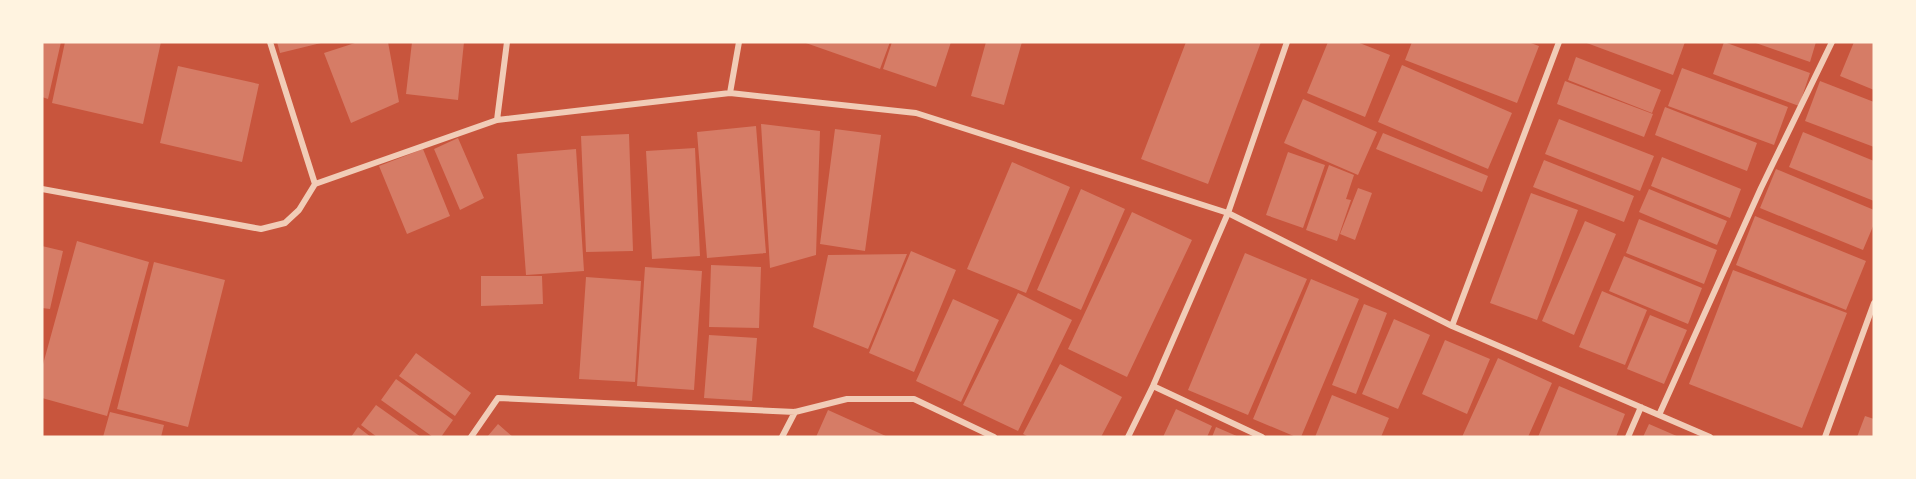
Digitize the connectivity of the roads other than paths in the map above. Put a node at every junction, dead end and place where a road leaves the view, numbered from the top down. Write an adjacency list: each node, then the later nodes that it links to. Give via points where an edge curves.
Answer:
1 (270, 42): 9 (street)
2 (507, 42): 8 (street)
3 (739, 42): 7 (street)
4 (1287, 42): 11 (street)
5 (1559, 42): 13 (street)
6 (1832, 42): 17 (street)
7 (730, 93): 8 (street); 11 (street, via 916,113)
8 (497, 120): 9 (street)
9 (315, 184): 10 (street, via 285,223 261,229)
10 (42, 189)
11 (1228, 213): 13 (street); 14 (street)
12 (1874, 303): 25 (street)
13 (1452, 326): 15 (street)
14 (1153, 386): 21 (street); 22 (street)
15 (1641, 407): 17 (street); 23 (street)
16 (795, 412): 18 (street, via 498,398); 19 (street); 20 (street, via 847,399 914,399)
17 (1659, 415): 24 (street)
18 (471, 437)
19 (782, 437)
20 (994, 437)
21 (1128, 437)
22 (1262, 437)
23 (1628, 437)
24 (1710, 437)
25 (1825, 437)

